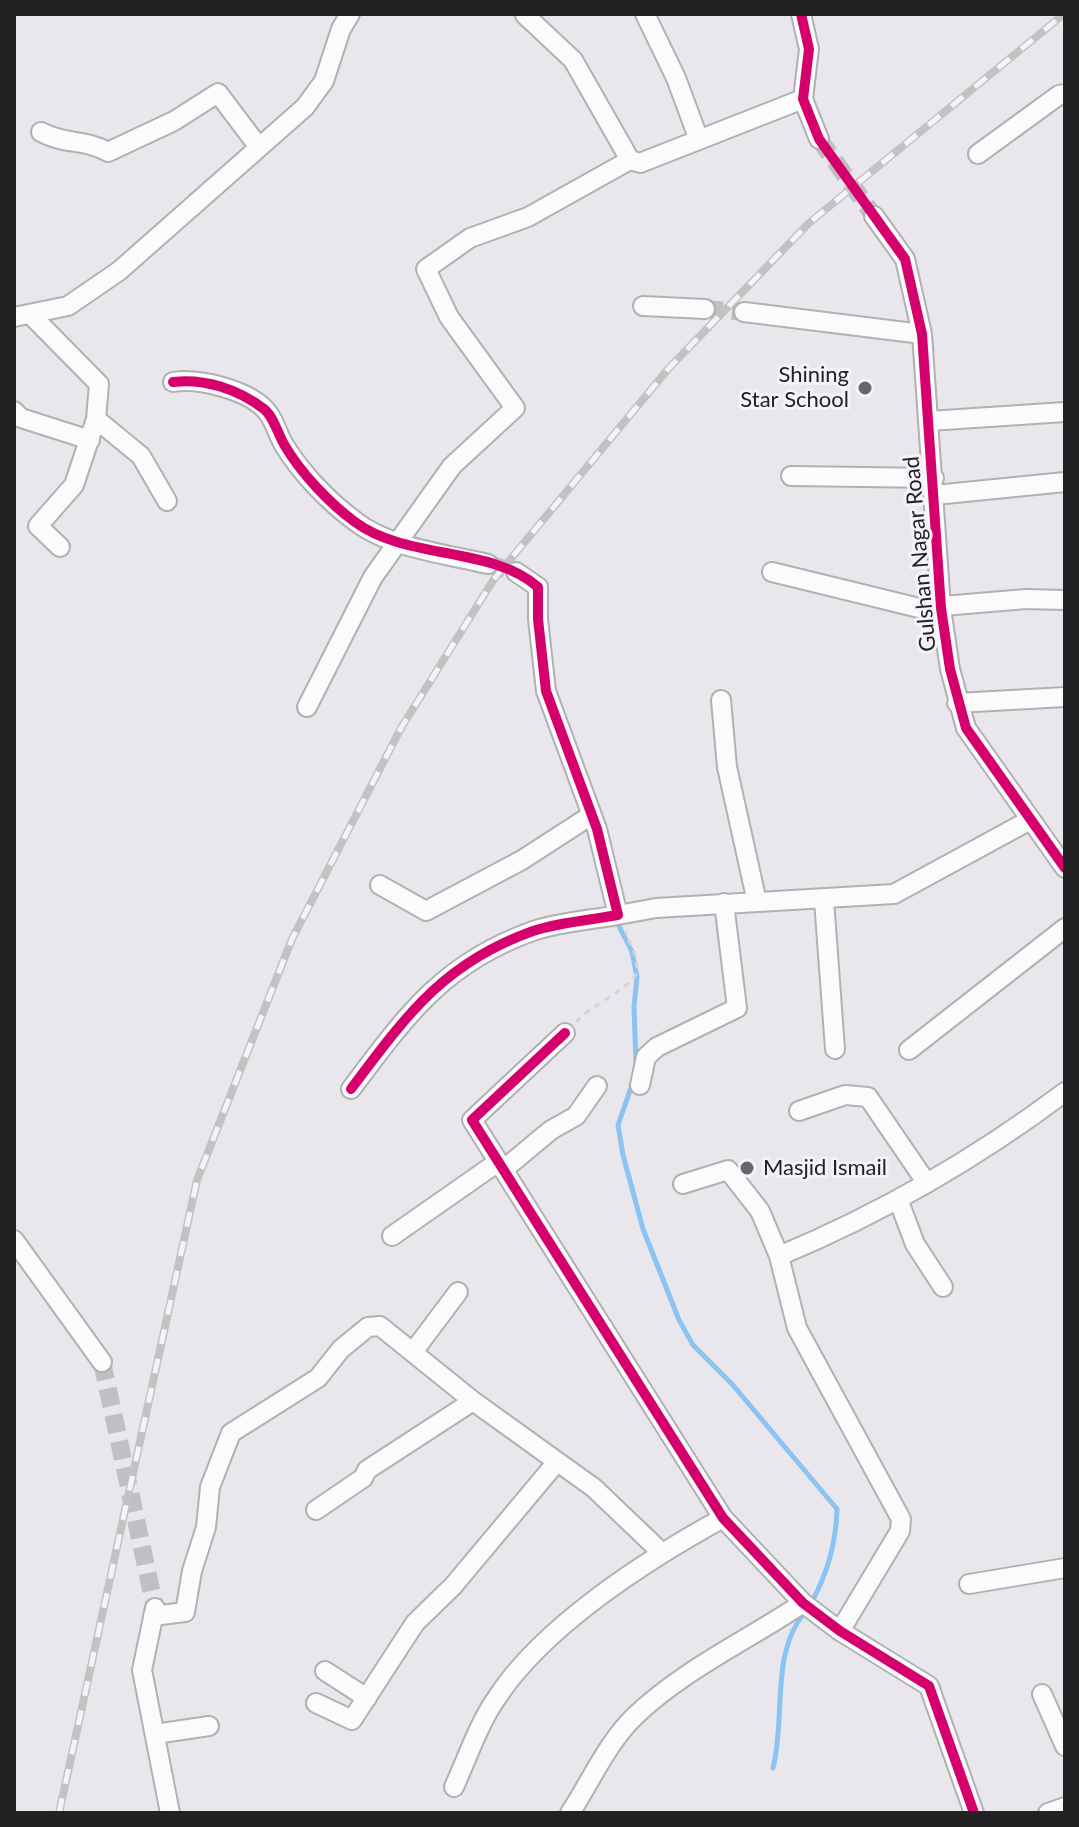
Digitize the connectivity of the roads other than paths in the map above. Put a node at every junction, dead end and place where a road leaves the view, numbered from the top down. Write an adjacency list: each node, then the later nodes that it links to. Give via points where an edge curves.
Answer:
1 (350, 14): 10 (street, via 324,81 305,107)
2 (645, 14): 9 (street)
3 (801, 14): 6 (street, via 809,49)
4 (525, 15): 12 (street, via 573,60)
5 (1065, 94): 11 (street)
6 (803, 99): 8 (street); 9 (street)
7 (41, 132): 10 (street, via 60,142 93,143 108,152 218,93)
8 (819, 139)
9 (699, 140): 12 (street, via 640,163)
10 (258, 146): 17 (street, via 119,271 68,306)
11 (978, 154)
12 (630, 160): 29 (street, via 528,217 470,238 426,269 449,317 515,408 452,466)
13 (874, 216): 18 (street, Gulshan Nagar Road, via 905,259)
14 (643, 306): 15 (street)
15 (705, 309)
16 (744, 312): 18 (street)
17 (22, 316): 22 (street, via 99,384)
18 (922, 334): 23 (street, Gulshan Nagar Road)
19 (173, 382): 29 (street, via 193,379 230,389 266,410 285,447 327,497 357,523)
20 (14, 411): 24 (street, via 21,418)
21 (1065, 412): 23 (street)
22 (96, 419): 24 (street); 28 (street, via 141,456)
23 (929, 421): 27 (street, Gulshan Nagar Road)
24 (90, 440): 30 (street, via 74,485 38,526)
25 (791, 476): 27 (street)
26 (1065, 482): 27 (street)
27 (935, 486): 35 (street, Gulshan Nagar Road)
28 (167, 501)
29 (398, 541): 31 (street); 39 (street, via 373,577)
30 (60, 547)
31 (488, 564)
32 (516, 572): 40 (street, via 538,587 546,691)
33 (772, 572): 35 (street, via 919,608)
34 (1065, 600): 35 (street)
35 (941, 608): 38 (street, Gulshan Nagar Road)
36 (1065, 697): 38 (street)
37 (721, 700): 45 (street, via 727,767)
38 (957, 703): 41 (street, Gulshan Nagar Road, via 966,728)
39 (307, 707)
40 (590, 816): 43 (street, via 426,911); 47 (street)
41 (1030, 820): 42 (street, Gulshan Nagar Road); 44 (street, via 894,894)
42 (1065, 868)
43 (380, 885)
44 (824, 900): 45 (street); 50 (street)
45 (757, 902): 46 (street)
46 (724, 903): 47 (street); 52 (street, via 737,1008 657,1047 646,1057)
47 (618, 915): 54 (street, via 535,931 463,963 412,1008)
48 (1065, 928): 51 (street)
49 (565, 1033): 57 (street, via 472,1120)
50 (835, 1049)
51 (909, 1050)
52 (640, 1085)
53 (597, 1086): 57 (street, via 576,1116)
54 (351, 1089)
55 (1065, 1092): 58 (street, via 1006,1137)
56 (799, 1111): 58 (street, via 845,1095 868,1097)
57 (500, 1166): 61 (street); 71 (street)
58 (926, 1182): 60 (street)
59 (683, 1184): 63 (street, via 728,1170 760,1211)
60 (898, 1199): 63 (street); 64 (street, via 915,1244)
61 (392, 1236)
62 (14, 1240): 67 (street)
63 (779, 1256): 76 (street, via 797,1328 901,1519 900,1531)
64 (943, 1287)
65 (458, 1292): 66 (street)
66 (413, 1352): 68 (street); 82 (street, via 380,1326 368,1327 318,1378 231,1433 210,1487 185,1612 154,1612 142,1670)
67 (102, 1362)
68 (473, 1401): 69 (street); 70 (street)
69 (556, 1463): 72 (street, via 594,1488); 79 (street, via 453,1586 415,1623)
70 (316, 1510)
71 (723, 1518): 72 (street); 75 (street)
72 (661, 1552): 84 (street, via 540,1646 495,1699)
73 (1065, 1568): 74 (street)
74 (969, 1584)
75 (803, 1603): 76 (street); 87 (street, via 677,1683 634,1717)
76 (840, 1631): 88 (street, via 929,1686)
77 (325, 1671): 79 (street)
78 (1042, 1694): 83 (street)
79 (367, 1698): 80 (street, via 352,1720)
80 (316, 1703)
81 (209, 1726): 82 (street)
82 (155, 1734): 86 (street)
83 (1065, 1746)
84 (454, 1787)
85 (1065, 1807): 89 (street)
86 (170, 1813)
87 (570, 1813)
88 (974, 1813)
89 (1048, 1813)

